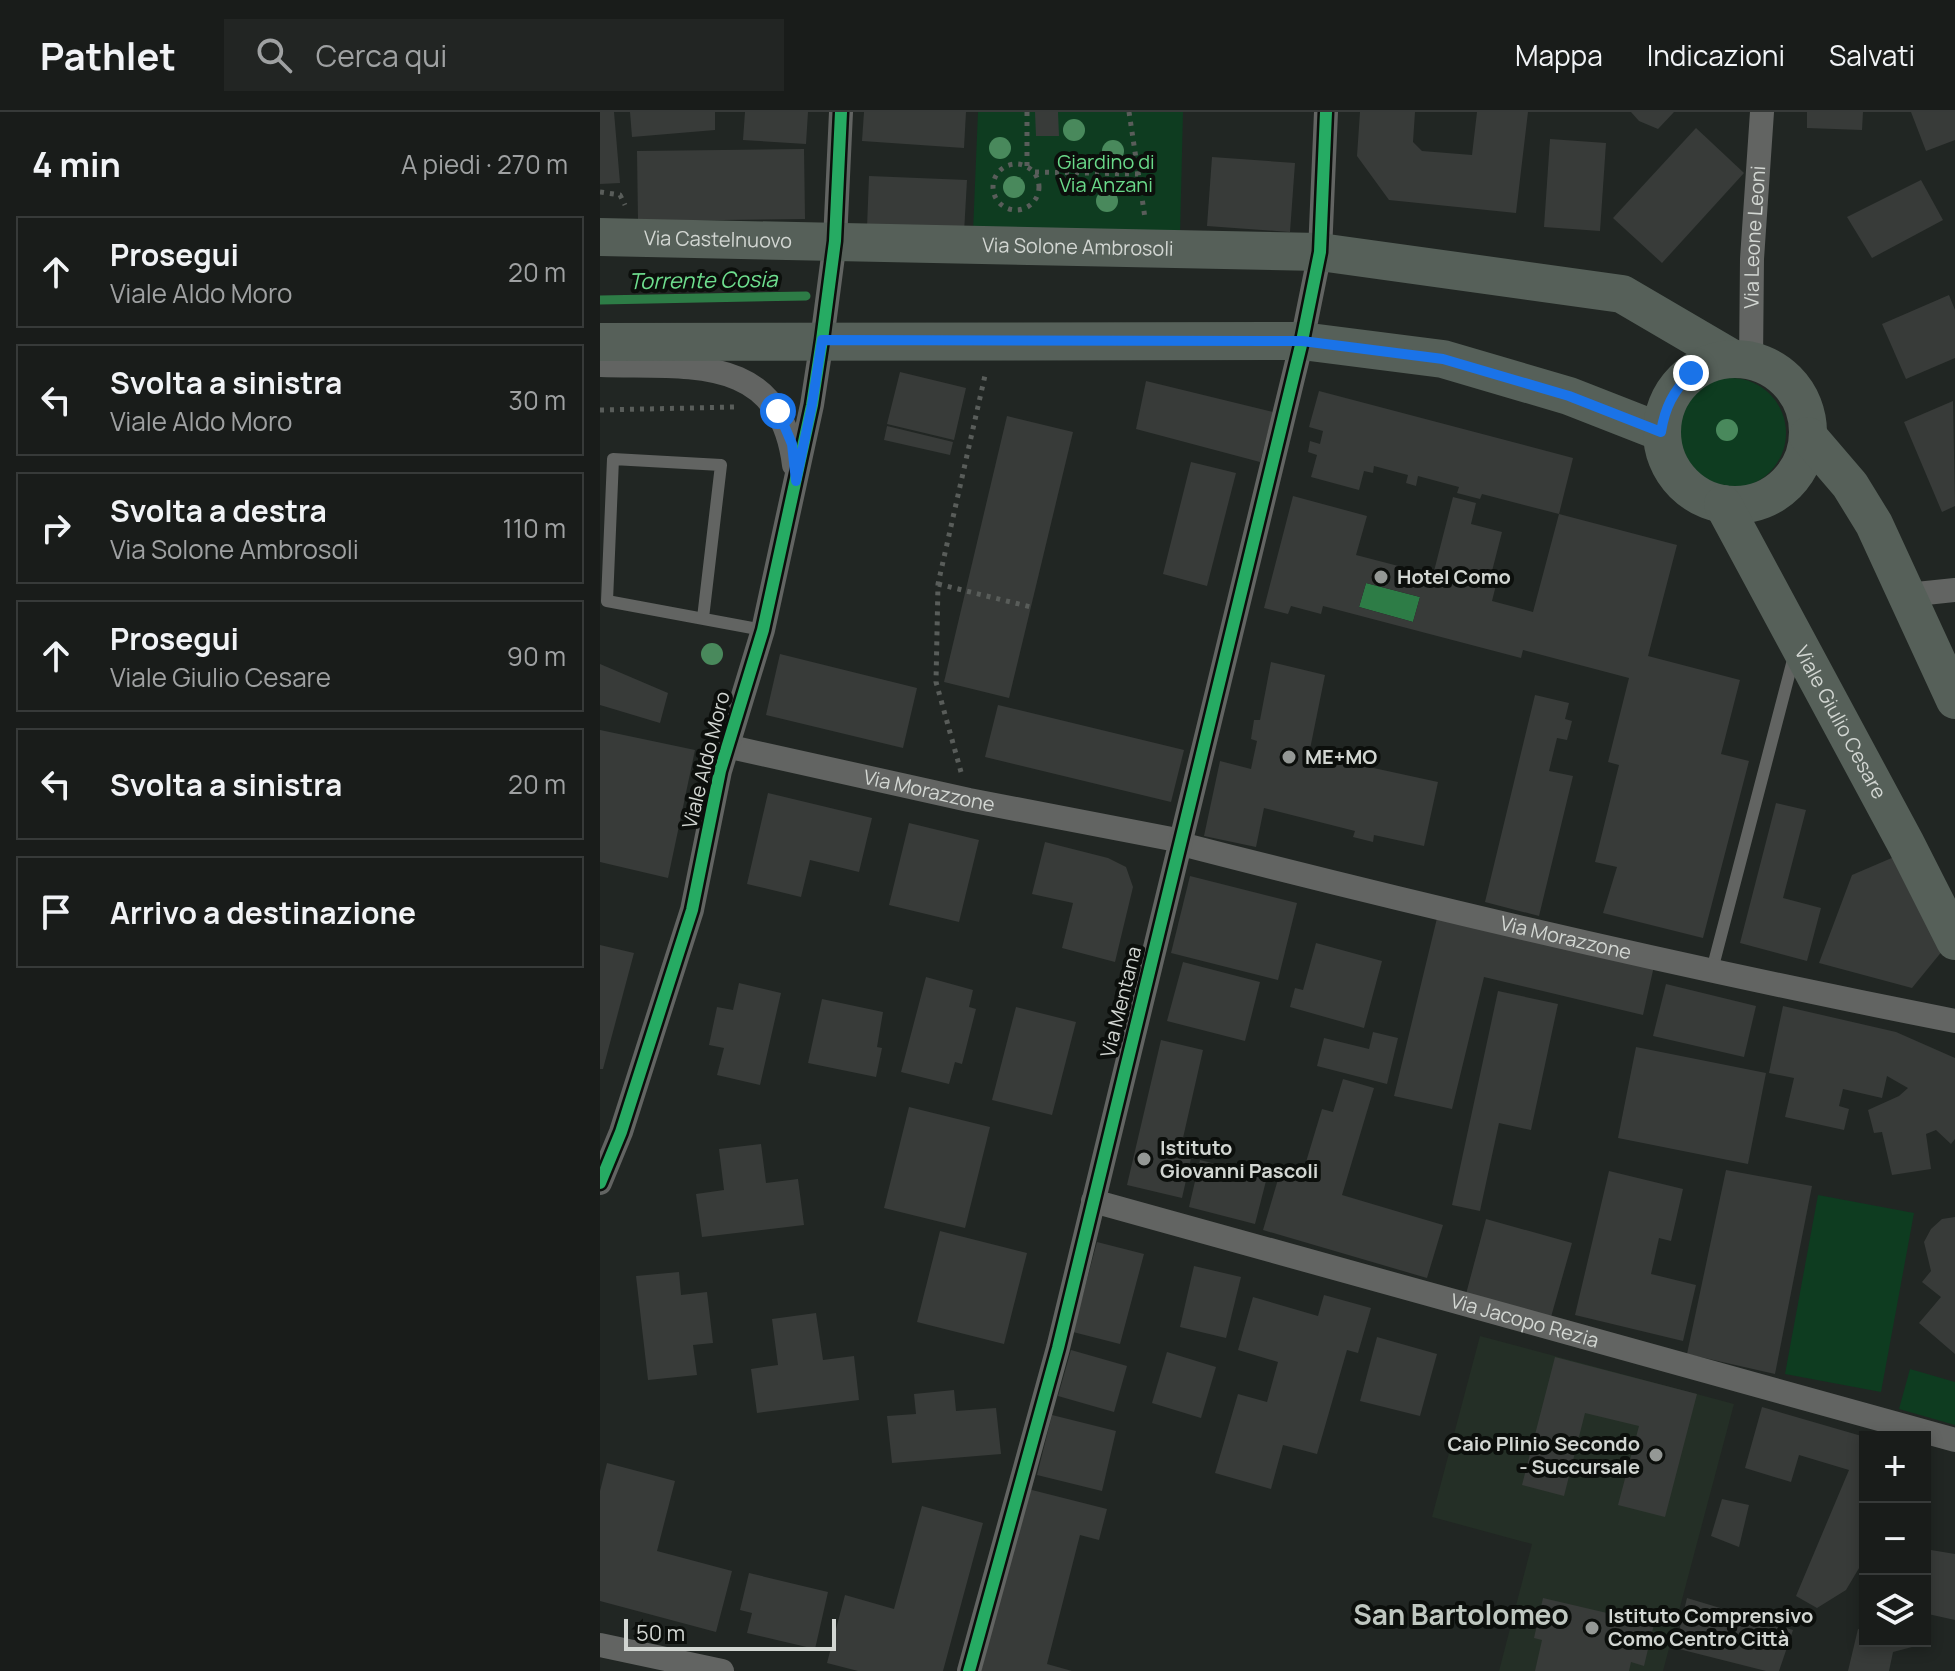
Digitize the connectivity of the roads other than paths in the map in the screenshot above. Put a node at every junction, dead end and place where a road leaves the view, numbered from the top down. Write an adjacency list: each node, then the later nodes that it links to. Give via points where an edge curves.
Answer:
1 (841, 112): 6 (street, Viale Aldo Moro)
2 (1326, 112): 5 (street)
3 (1762, 112): 10 (street, Via Leone Leoni)
4 (601, 236): 6 (main road, Via Castelnuovo)
5 (1320, 252): 6 (main road, Via Solone Ambrosoli, via 1150,248); 8 (street); 10 (main road, via 1622,294)
6 (833, 253): 7 (street, Viale Aldo Moro)
7 (824, 329): 8 (main road, via 992,340); 9 (main road); 14 (street, Viale Aldo Moro)
8 (1302, 341): 12 (main road, via 1443,359 1569,396); 23 (street, Via Mentana)
9 (600, 342)
10 (1742, 360): 12 (main road, via 1710,363 1691,373 1675,390); 13 (main road, via 1774,371 1793,388 1805,410)
11 (600, 365): 14 (street, Viale Aldo Moro, via 711,369 751,385 785,424)
12 (1661, 432): 15 (main road, via 1664,453 1686,487)
13 (1808, 436): 15 (main road, via 1803,460 1790,481 1771,496 1748,504); 17 (main road, via 1867,512)
14 (796, 481): 19 (street, Viale Aldo Moro)
15 (1723, 504): 20 (main road, Viale Giulio Cesare)
16 (1955, 590): 17 (street)
17 (1907, 595): 21 (main road)
18 (703, 618): 18 (lane, via 607,601 613,459 721,465); 19 (lane)
19 (763, 630): 22 (street, Viale Aldo Moro)
20 (1797, 642): 24 (main road, Viale Giulio Cesare); 25 (lane)
21 (1955, 700)
22 (726, 746): 23 (street, Via Morazzone); 27 (street, Viale Aldo Moro, via 692,910)
23 (1181, 843): 25 (street, Via Morazzone, via 1394,899); 28 (street, Via Mentana)
24 (1955, 941)
25 (1712, 970): 26 (street, Via Morazzone)
26 (1955, 1021)
27 (600, 1183)
28 (1093, 1201): 29 (street, Via Jacopo Rezia); 32 (street, Via Mentana)
29 (1955, 1440)
30 (600, 1645): 31 (street)
31 (722, 1671)
32 (969, 1671)

